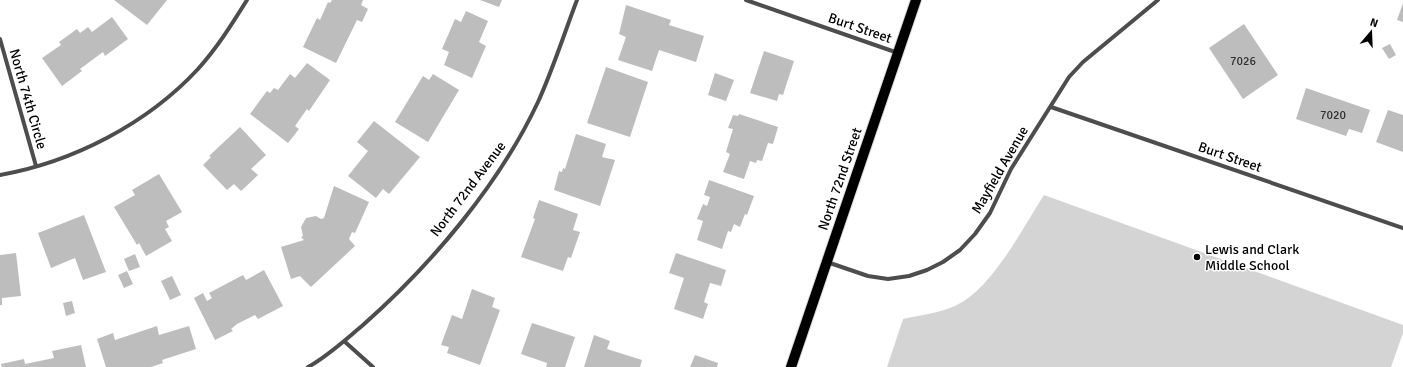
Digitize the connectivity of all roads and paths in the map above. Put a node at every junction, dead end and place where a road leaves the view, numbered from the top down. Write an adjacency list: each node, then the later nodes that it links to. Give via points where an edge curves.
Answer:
1 (248, 0): 9 (street, via 225,35 197,69 166,99 125,128 73,155)
2 (577, 0): 13 (street, North 72nd Avenue, via 538,102 516,144 492,180 453,232 408,282)
3 (746, 0): 7 (street, Burt Street)
4 (916, 0): 7 (main road, North 72nd Street)
5 (1158, 0): 8 (street, Mayfield Avenue, via 1083,62)
6 (0, 39): 9 (street, North 74th Circle)
7 (898, 53): 12 (main road, North 72nd Street)
8 (1051, 107): 11 (street, Burt Street); 12 (street, Mayfield Avenue, via 1011,169 990,213 960,250 943,262 909,276 888,279 868,276)
9 (36, 166): 10 (street)
10 (0, 175)
11 (1403, 228)
12 (826, 262): 16 (main road, North 72nd Street)
13 (344, 341): 14 (street, North 72nd Avenue); 15 (street)
14 (308, 367)
15 (373, 367)
16 (791, 367)

